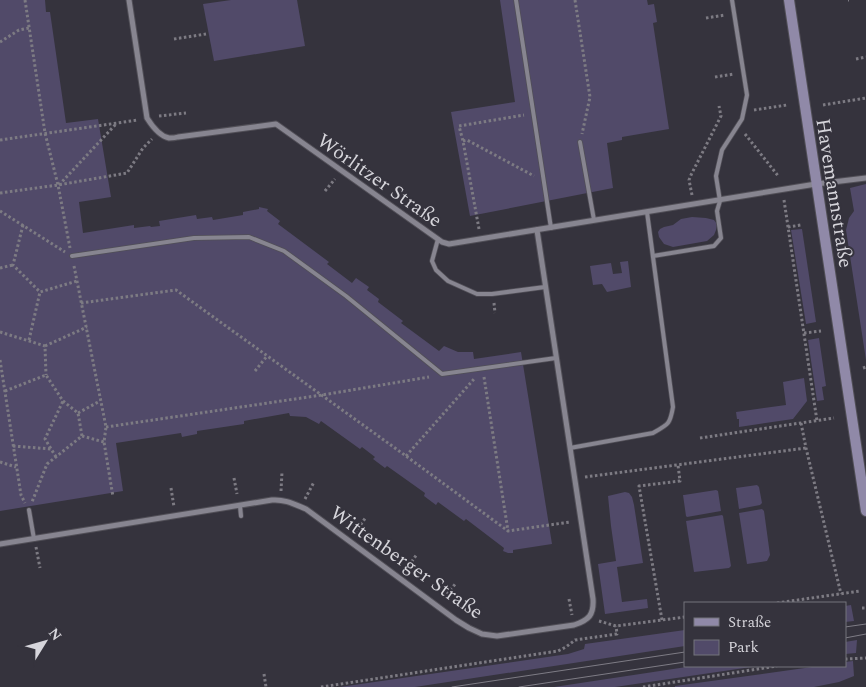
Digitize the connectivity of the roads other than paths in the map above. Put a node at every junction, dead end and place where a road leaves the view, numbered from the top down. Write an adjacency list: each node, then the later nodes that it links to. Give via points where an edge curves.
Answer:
1 (128, 0): 13 (street, Wörlitzer Straße, via 147,118 159,133 168,138 178,138 276,124)
2 (516, 0): 11 (lane)
3 (732, 0): 8 (lane, via 747,94 742,119 722,150 716,176)
4 (789, 0): 7 (main road, Havemannstraße)
5 (580, 142): 10 (lane)
6 (866, 178): 7 (street, Wörlitzer Straße)
7 (816, 184): 8 (street, Wörlitzer Straße); 21 (main road, Havemannstraße)
8 (720, 201): 9 (street, Wörlitzer Straße); 15 (lane, via 721,238 714,246)
9 (646, 212): 10 (street, Wörlitzer Straße); 15 (lane)
10 (594, 220): 11 (street, Wörlitzer Straße)
11 (551, 228): 12 (street, Wörlitzer Straße)
12 (537, 230): 13 (street, Wörlitzer Straße, via 450,244); 16 (street)
13 (438, 239): 16 (lane, via 432,261 448,281 477,294)
14 (72, 256): 17 (lane, via 194,238 249,237 284,251 346,296 442,374)
15 (653, 256): 18 (lane, via 673,407 670,420 653,432)
16 (545, 287): 17 (street)
17 (556, 358): 18 (street)
18 (570, 448): 19 (street, Wittenberger Straße, via 593,599 589,618 574,625 497,636 482,634 438,607 301,507 280,500)
19 (240, 506): 22 (lane); 23 (street, Wittenberger Straße)
20 (29, 510): 23 (lane)
21 (866, 510)
22 (241, 516)
23 (34, 539): 24 (street, Wittenberger Straße)
24 (0, 544)

